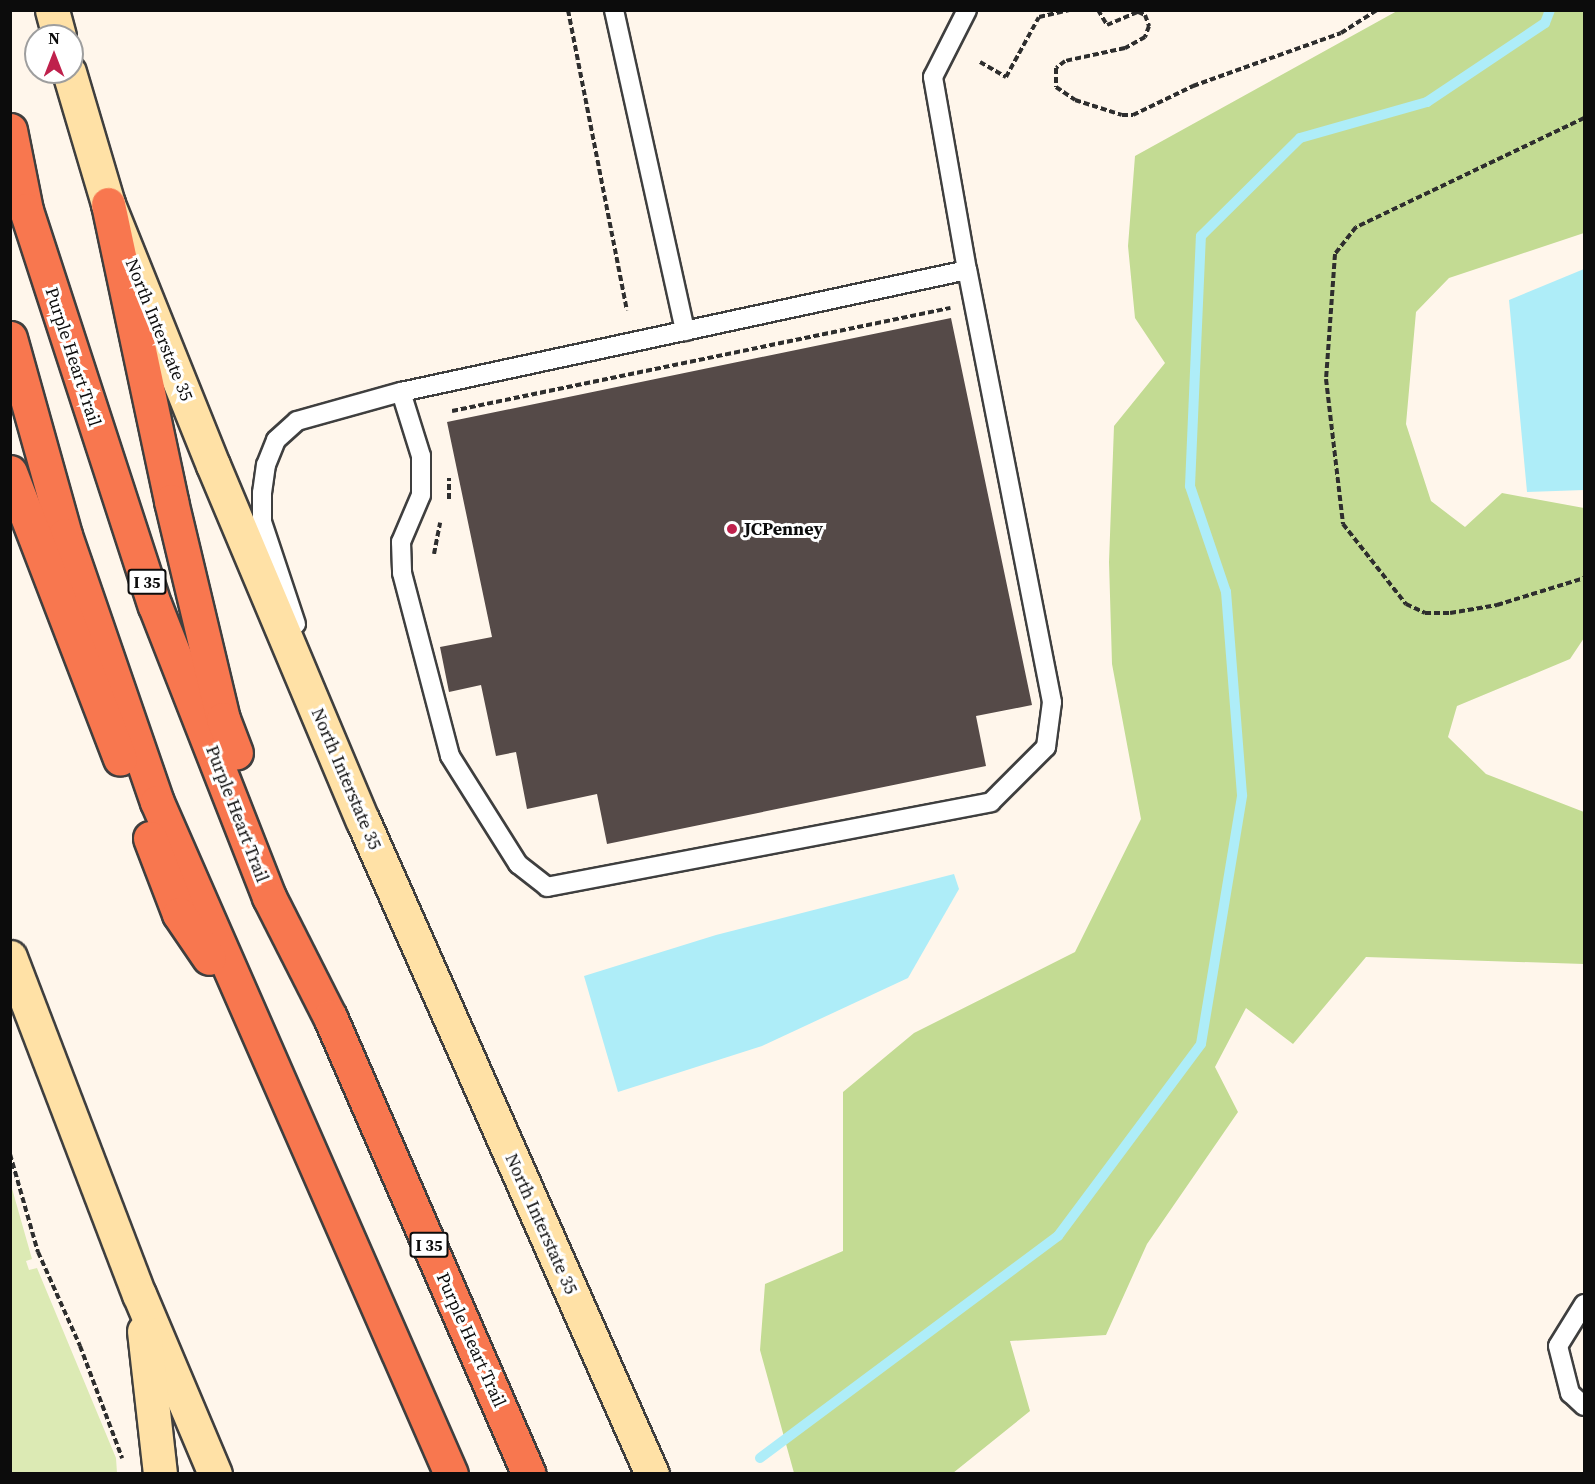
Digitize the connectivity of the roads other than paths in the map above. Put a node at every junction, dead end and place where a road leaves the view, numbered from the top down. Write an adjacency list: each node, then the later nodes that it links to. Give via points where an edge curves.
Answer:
1 (614, 10): 7 (lane)
2 (967, 10): 6 (lane, via 933,77)
3 (73, 84): 5 (main road, North Interstate 35)
4 (10, 130): 13 (highway, Purple Heart Trail / I 35, via 26,210 154,606 269,897)
5 (108, 204): 11 (main road, North Interstate 35); 13 (highway, via 171,501 223,719)
6 (967, 270): 7 (lane); 9 (lane, via 1052,702 1046,747 991,802 547,887 518,864 450,756 402,573 400,542 421,495 421,456)
7 (685, 331): 9 (lane)
8 (10, 338): 14 (highway, via 65,535 157,802)
9 (401, 392): 11 (lane, via 297,421 276,440 266,465 262,493 262,522)
10 (10, 472): 14 (highway, via 179,914)
11 (363, 821): 18 (main road, North Interstate 35)
12 (10, 957): 15 (main road)
13 (330, 1017): 22 (highway, Purple Heart Trail / I 35)
14 (257, 1032): 21 (highway)
15 (139, 1293): 19 (main road); 20 (main road)
16 (1584, 1304): 17 (lane, via 1558,1346 1570,1393)
17 (1584, 1406)
18 (646, 1466)
19 (160, 1473)
20 (215, 1473)
21 (451, 1473)
22 (528, 1473)

